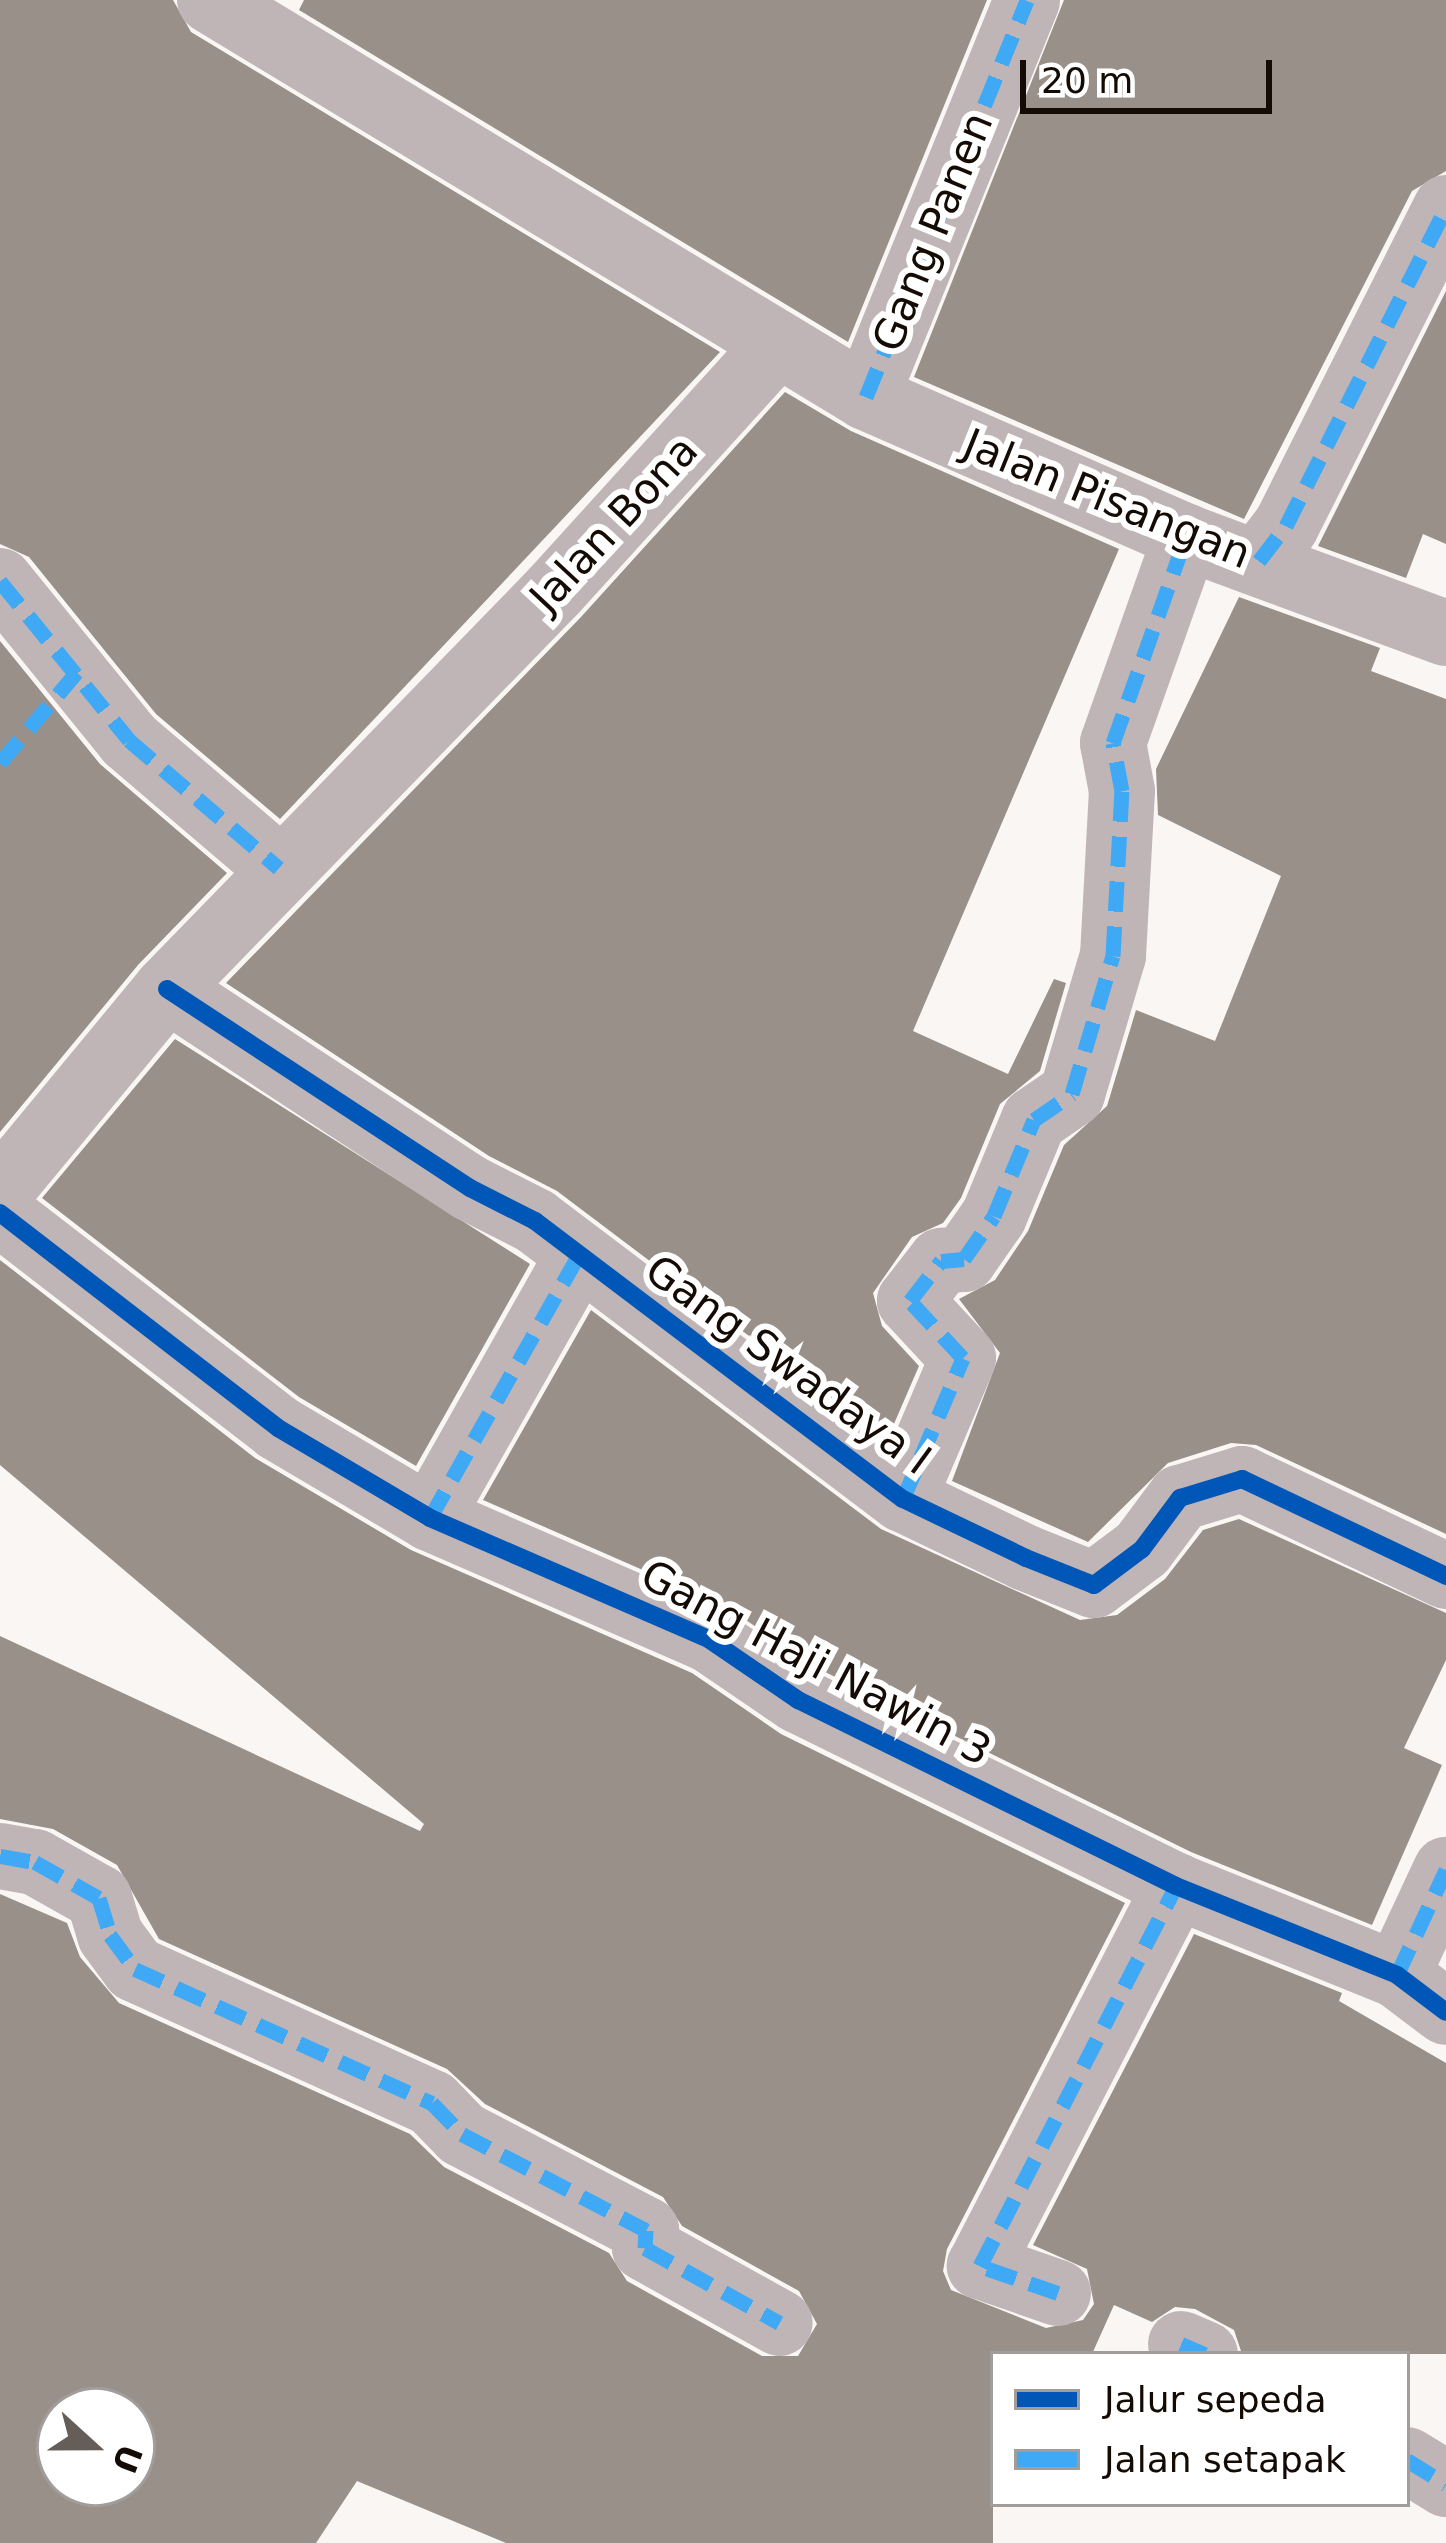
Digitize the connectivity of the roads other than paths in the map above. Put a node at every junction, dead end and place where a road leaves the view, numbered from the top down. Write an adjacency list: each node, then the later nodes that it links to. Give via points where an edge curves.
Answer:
1 (210, 0): 4 (street)
2 (1027, 0): 5 (street, Gang Panen)
3 (1446, 208): 7 (street, via 1286,526)
4 (778, 344): 5 (street, Jalan Pisangan); 10 (street, Jalan Bona, via 554,591)
5 (866, 398): 6 (street, Jalan Pisangan)
6 (1186, 537): 7 (street, Jalan Pisangan); 15 (street, via 1113,743 1121,791 1113,956 1072,1094 1034,1120 994,1216 964,1259 941,1261 910,1301 963,1358)
7 (1258, 562): 9 (street, Jalan Pisangan)
8 (0, 581): 10 (street, via 129,740)
9 (1446, 633)
10 (279, 868): 11 (street, Jalan Bona)
11 (167, 989): 12 (street, Jalan Bona); 14 (street, Gang Swadaya I)
12 (0, 1191)
13 (0, 1213): 16 (street, Gang Haji Nawin 3, via 278,1428)
14 (578, 1256): 15 (street, Gang Swadaya I, via 740,1369); 16 (street)
15 (903, 1499): 17 (street, Gang Swadaya I, via 1094,1585 1142,1549 1180,1498 1242,1479)
16 (430, 1518): 20 (street, Gang Haji Nawin 3, via 710,1640 798,1700)
17 (1446, 1576)
18 (0, 1856): 23 (street, via 35,1862 98,1898 110,1935 135,1969 432,2104 462,2134 646,2230 646,2248)
19 (1446, 1870): 21 (street)
20 (1176, 1886): 21 (street, Gang Haji Nawin 3); 22 (street, via 980,2266)
21 (1422, 1993)
22 (1058, 2293)
23 (780, 2323)
24 (1410, 2462): 25 (street)
25 (1446, 2484)

